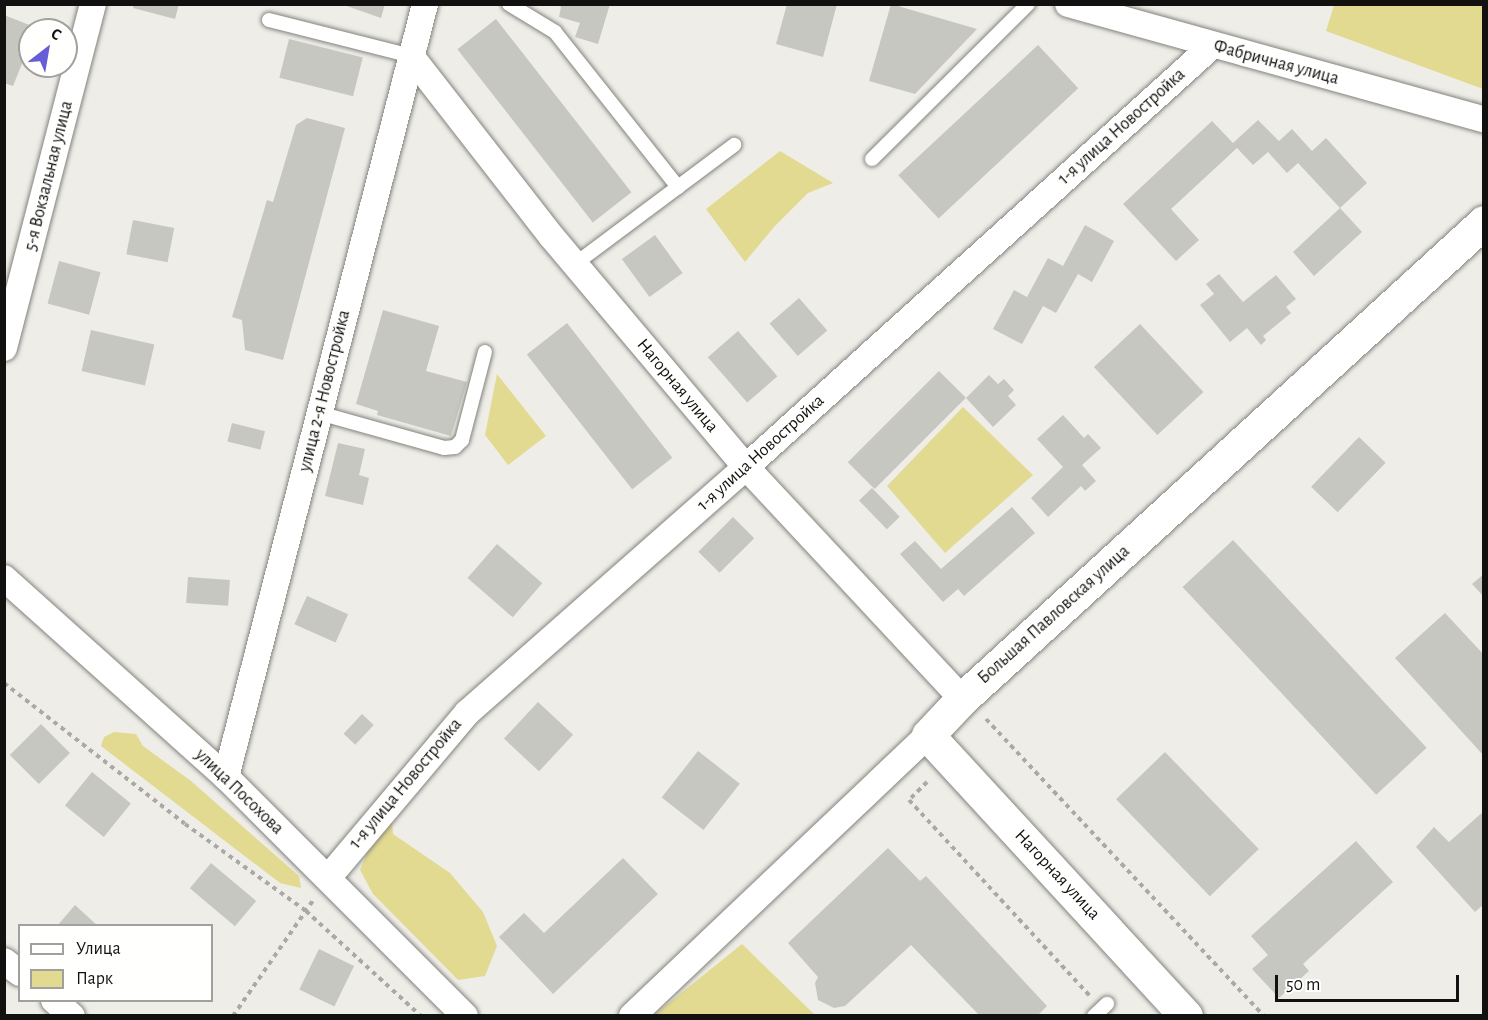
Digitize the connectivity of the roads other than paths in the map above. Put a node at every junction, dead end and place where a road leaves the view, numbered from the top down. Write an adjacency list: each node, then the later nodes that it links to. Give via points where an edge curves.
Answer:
1 (93, 4): 15 (street, 5-я Вокзальная улица)
2 (425, 4): 8 (street, улица 2-я Новостройка)
3 (509, 4): 12 (lane, via 555,32)
4 (1028, 4): 11 (lane)
5 (1068, 4): 7 (street, Фабричная улица)
6 (269, 20): 8 (lane)
7 (1212, 45): 9 (street, Фабричная улица); 18 (street, 1-я улица Новостройка)
8 (411, 56): 14 (street, Нагорная улица); 17 (street, улица 2-я Новостройка)
9 (1484, 119)
10 (734, 145): 12 (lane)
11 (872, 159)
12 (678, 187): 14 (lane)
13 (1484, 222): 20 (main road, Большая Павловская улица)
14 (574, 264): 18 (street, Нагорная улица)
15 (4, 348)
16 (485, 352): 17 (lane, via 462,440 455,447 444,448)
17 (319, 414): 22 (street, улица 2-я Новостройка)
18 (746, 467): 20 (street, Нагорная улица); 23 (street, 1-я улица Новостройка, via 467,713)
19 (4, 578): 22 (street, улица Посохова)
20 (974, 709): 21 (main road, Большая Павловская улица)
21 (928, 735): 29 (street, Большая Павловская улица); 30 (main road, Нагорная улица)
22 (226, 777): 23 (street, улица Посохова)
23 (328, 878): 28 (street, улица Посохова)
24 (4, 961): 25 (street)
25 (18, 972)
26 (56, 1002): 27 (street)
27 (72, 1016)
28 (465, 1016)
29 (632, 1016)
30 (1186, 1016)

